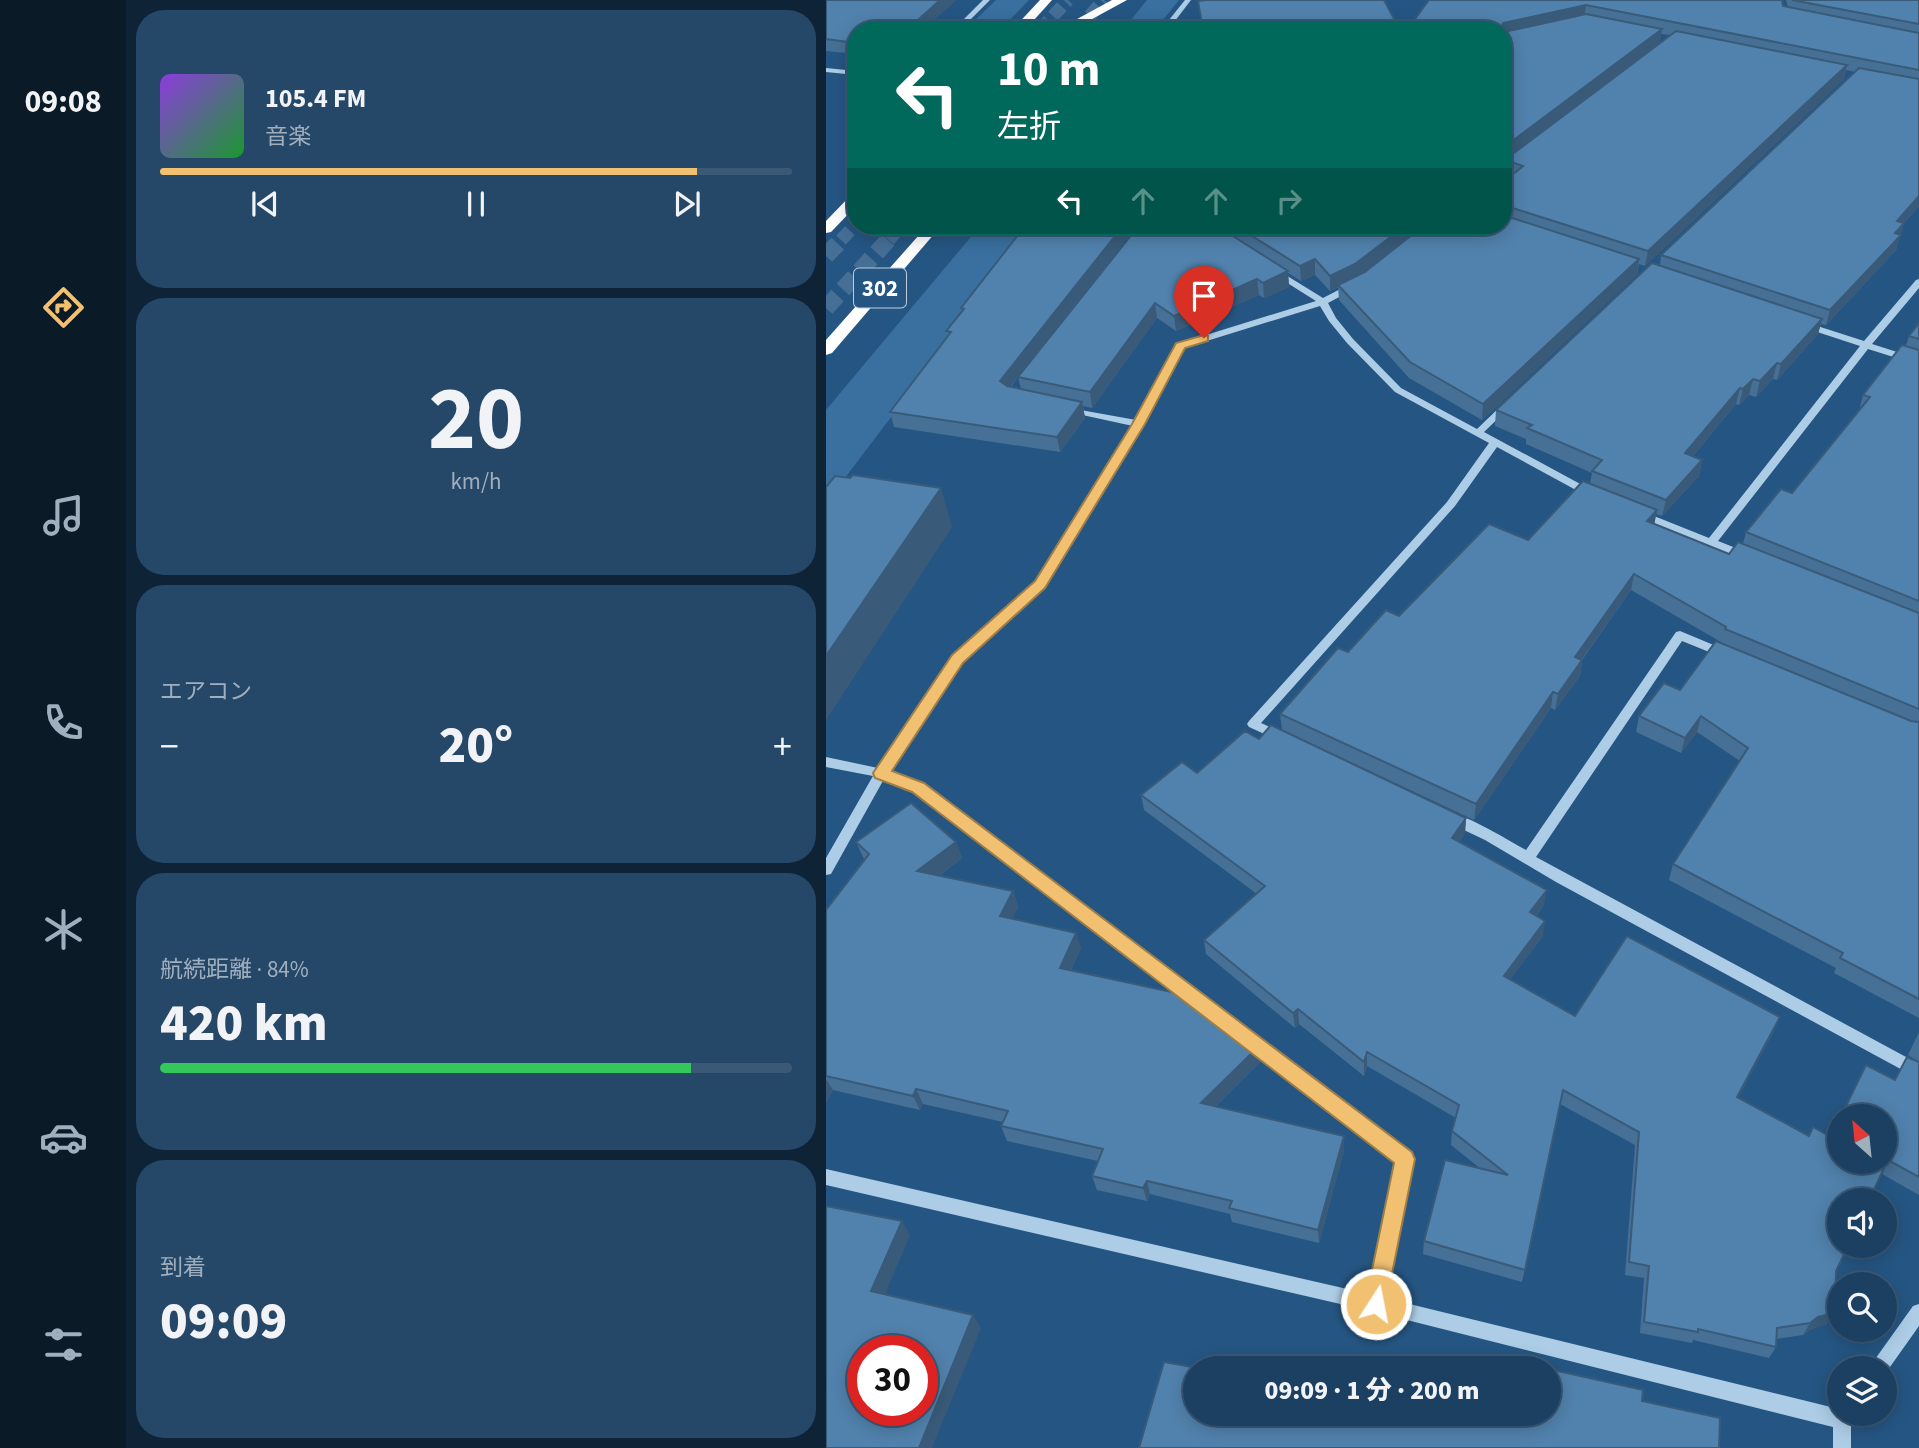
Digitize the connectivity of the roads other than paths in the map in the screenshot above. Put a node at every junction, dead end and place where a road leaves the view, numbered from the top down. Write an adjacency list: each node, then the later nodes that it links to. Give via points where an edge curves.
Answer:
1 (987, 0): 6 (street)
2 (1046, 0): 7 (highway)
3 (1122, 0): 5 (highway); 8 (highway)
4 (1188, 0): 9 (street)
5 (1108, 20)
6 (965, 21)
7 (1026, 21)
8 (1081, 21)
9 (1171, 21)
10 (826, 70): 11 (street)
11 (847, 72)
12 (847, 207): 13 (highway)
13 (826, 229)
14 (926, 235): 21 (highway, 302)
15 (1269, 267): 18 (street)
16 (1919, 282): 20 (street)
17 (1360, 283): 18 (street)
18 (1323, 302): 25 (street, via 1180,346); 26 (street, via 1350,341 1398,390)
19 (1788, 320): 20 (street)
20 (1866, 345): 22 (street); 30 (street)
21 (826, 350)
22 (1919, 362)
23 (1515, 397): 26 (street)
24 (1062, 407): 25 (street)
25 (1139, 424): 35 (street, via 1040,585 958,659)
26 (1477, 434): 27 (street)
27 (1494, 444): 28 (street); 33 (street, via 1451,504 1253,724)
28 (1602, 499)
29 (1627, 509): 30 (street)
30 (1712, 542): 31 (street)
31 (1763, 563)
32 (1731, 657): 37 (street, via 1680,635)
33 (1290, 742)
34 (826, 762): 35 (street)
35 (881, 773): 38 (street); 39 (street, via 918,788)
36 (1440, 813): 37 (street)
37 (1527, 859): 41 (street)
38 (826, 870)
39 (1217, 1016)
40 (1239, 1032): 43 (street, via 1405,1159)
41 (1919, 1072)
42 (826, 1177): 43 (street)
43 (1376, 1304): 46 (street)
44 (1919, 1312): 45 (street)
45 (1888, 1356)
46 (1827, 1413)
47 (1843, 1426): 48 (street)
48 (1842, 1448)

